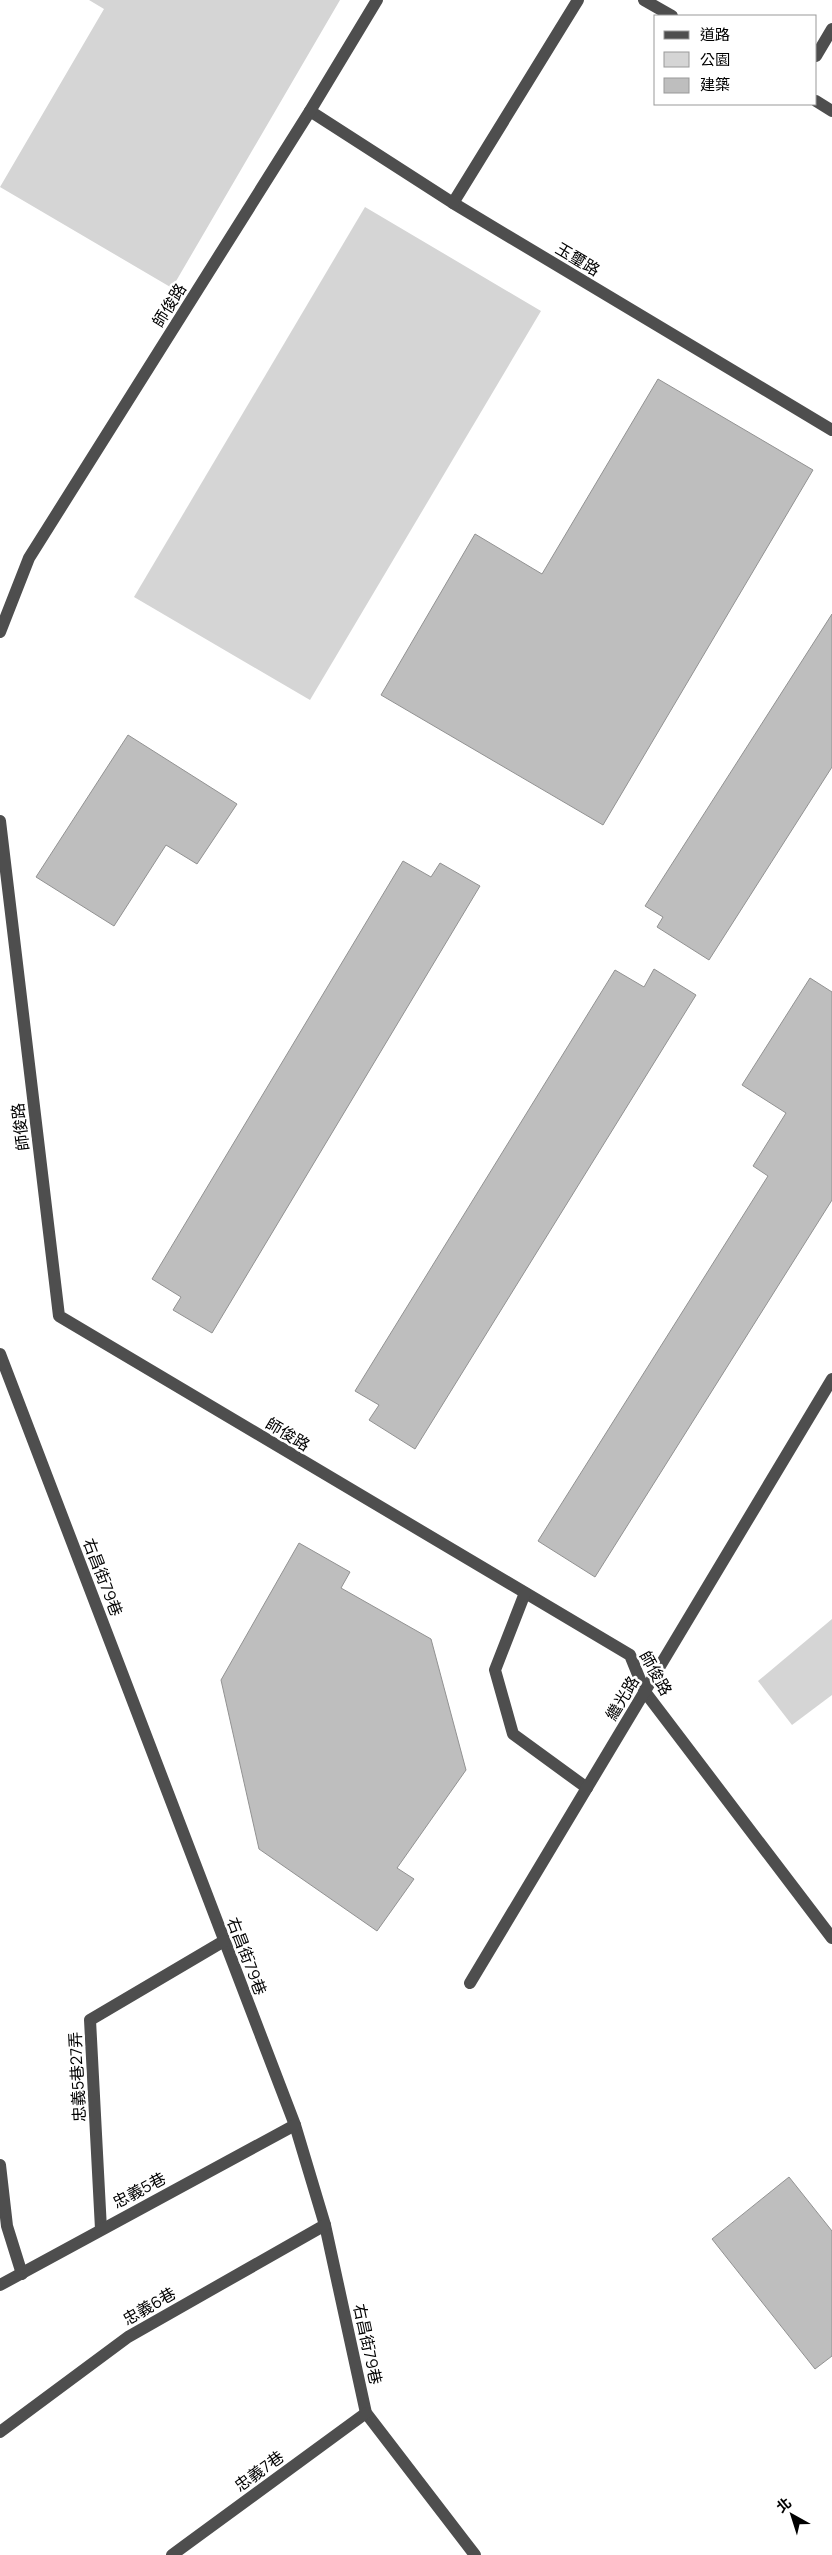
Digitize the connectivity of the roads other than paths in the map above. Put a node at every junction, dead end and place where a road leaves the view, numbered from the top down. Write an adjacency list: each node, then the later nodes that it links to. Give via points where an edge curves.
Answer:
1 (377, 0): 8 (street, 師俊路)
2 (578, 0): 10 (street)
3 (644, 0): 4 (street)
4 (670, 15)
5 (832, 29): 6 (street)
6 (817, 54)
7 (817, 102): 9 (street)
8 (310, 111): 10 (street, 玉璽路); 12 (street, 師俊路, via 29,558)
9 (832, 111)
10 (453, 203): 11 (street, 玉璽路)
11 (832, 430)
12 (0, 632)
13 (0, 821): 16 (street, 師俊路, via 59,1316)
14 (0, 1354): 20 (street, 右昌街79巷)
15 (832, 1378): 17 (street, 繼光路)
16 (524, 1593): 17 (street, 師俊路, via 630,1655); 18 (street, via 495,1670 513,1734)
17 (645, 1692): 18 (street, 繼光路); 19 (street, 師俊路)
18 (587, 1788): 21 (street, 繼光路)
19 (832, 1938)
20 (224, 1940): 22 (street, 右昌街79巷); 25 (street, 忠義5巷27弄, via 90,2020)
21 (470, 1983)
22 (295, 2126): 24 (street, 右昌街79巷); 25 (street, 忠義5巷)
23 (0, 2165): 26 (street, via 7,2226)
24 (325, 2224): 28 (street, 右昌街79巷); 29 (street, 忠義6巷, via 128,2337)
25 (101, 2229): 26 (street, 忠義5巷)
26 (22, 2274): 27 (street, 忠義5巷)
27 (0, 2285)
28 (366, 2413): 30 (street, 忠義7巷); 31 (street, 右昌街79巷)
29 (0, 2432)
30 (172, 2555)
31 (475, 2555)

